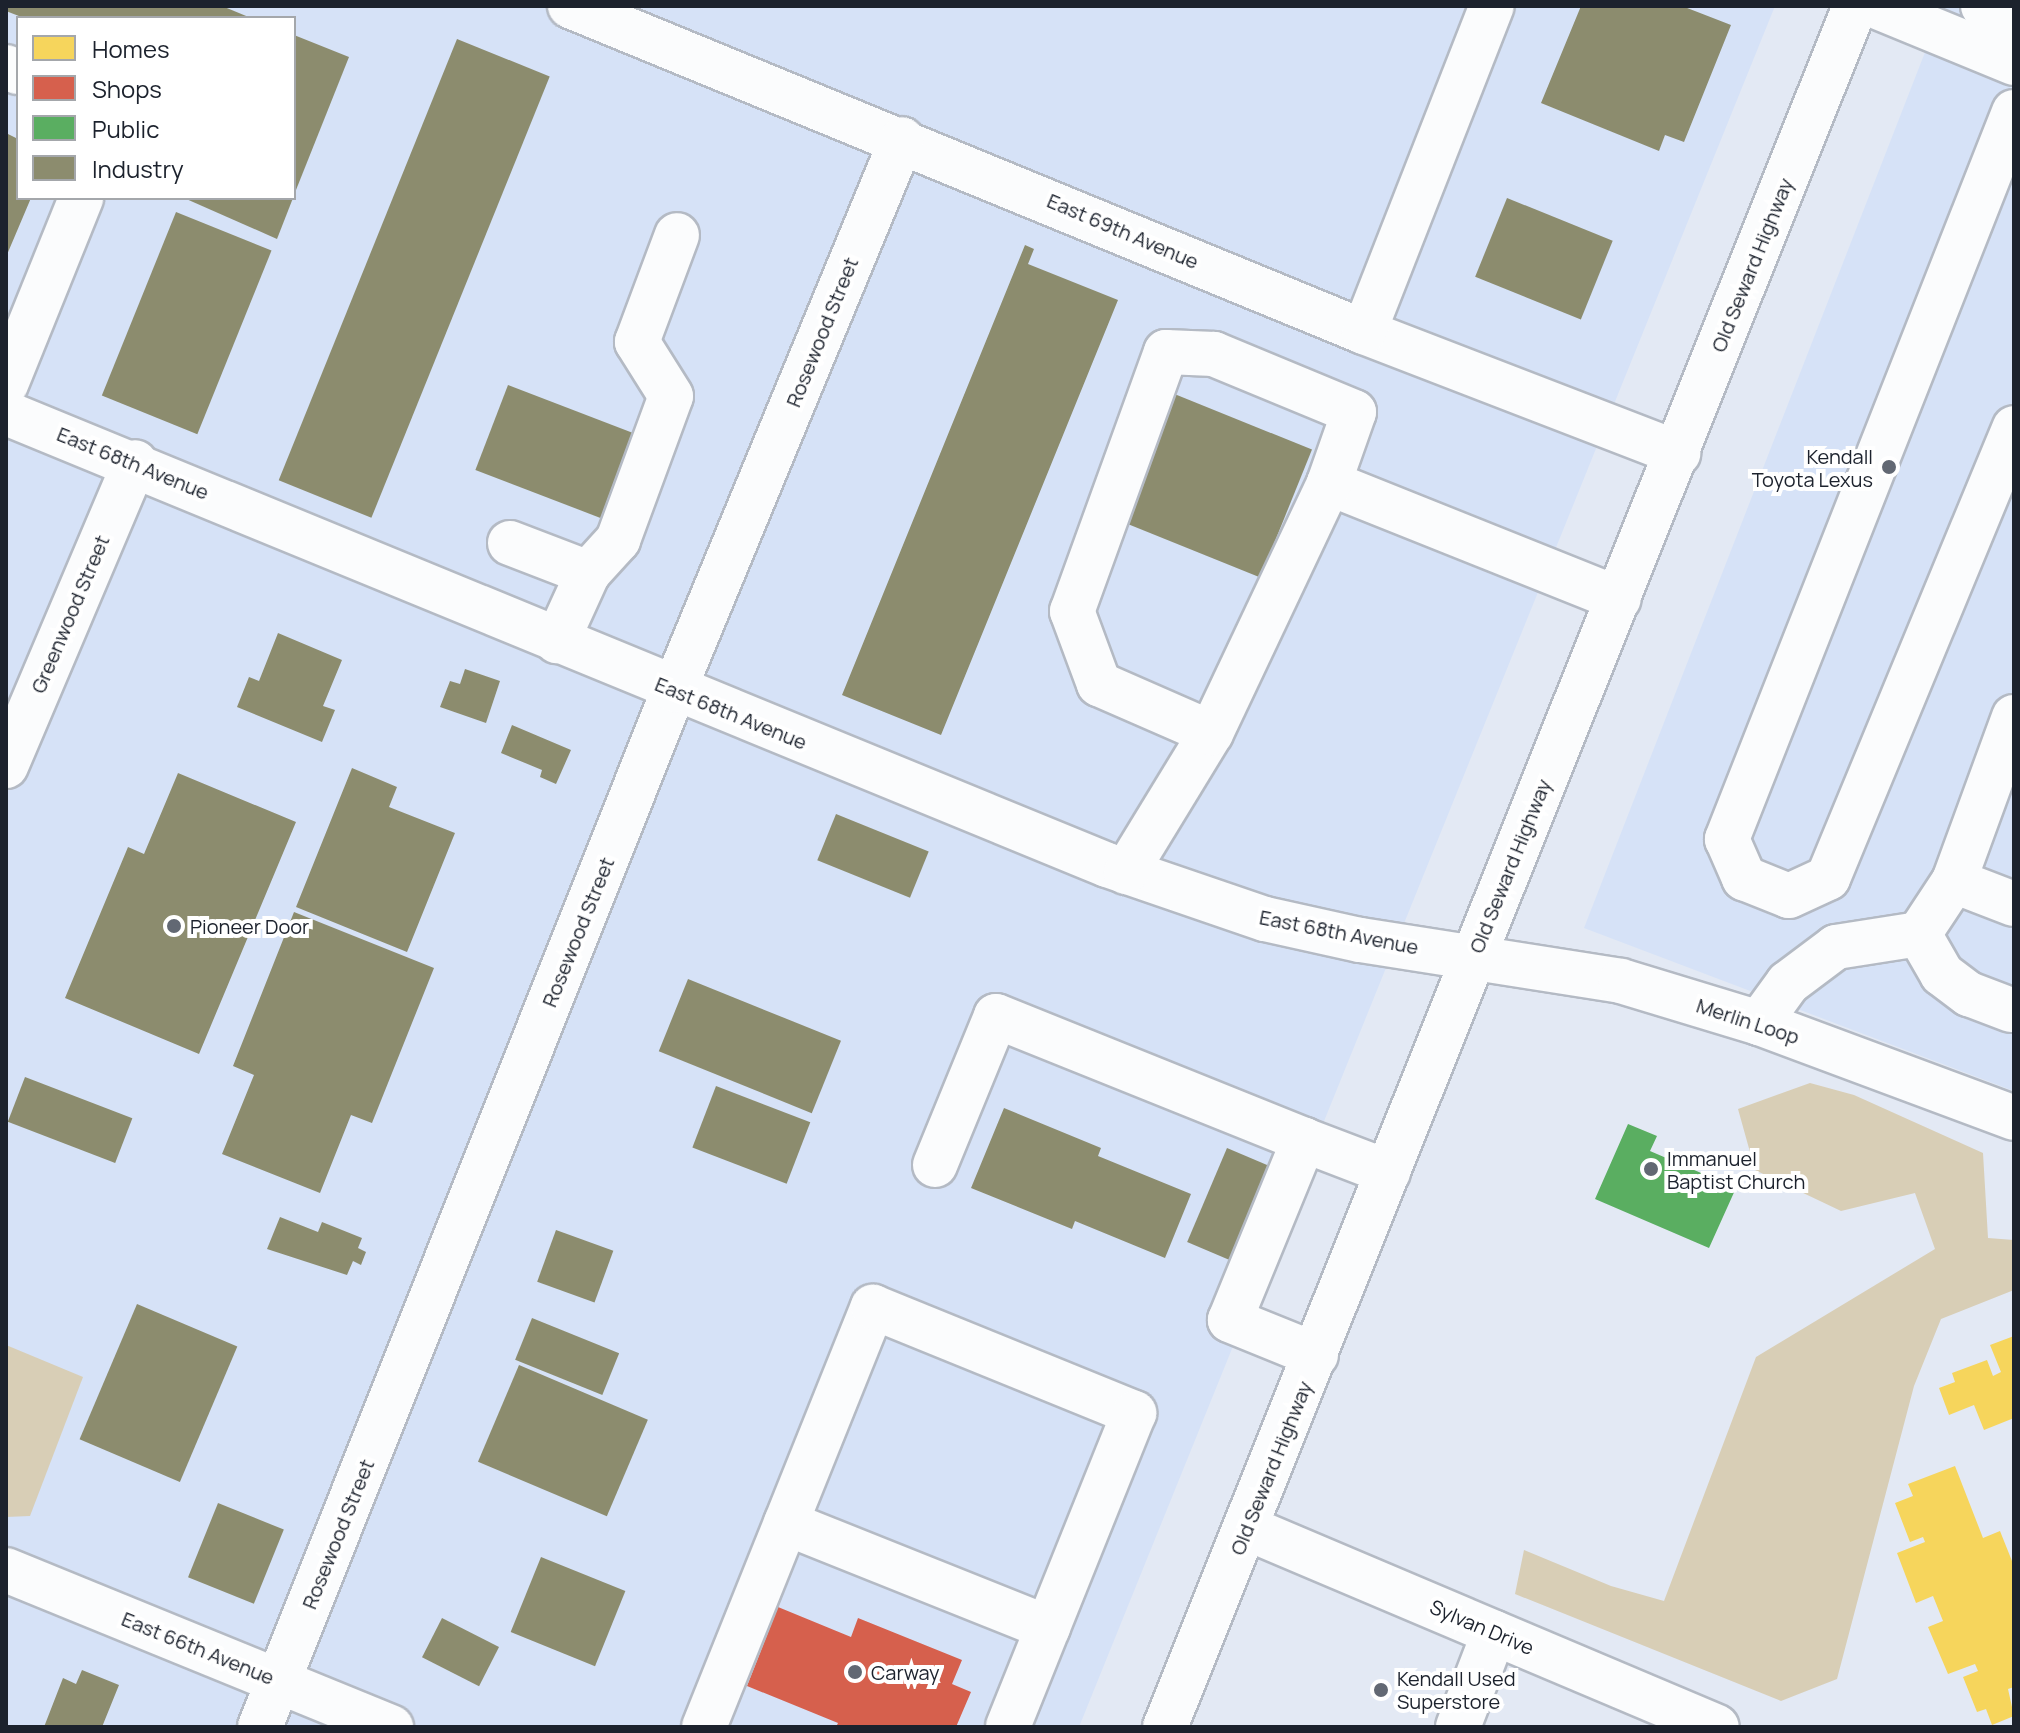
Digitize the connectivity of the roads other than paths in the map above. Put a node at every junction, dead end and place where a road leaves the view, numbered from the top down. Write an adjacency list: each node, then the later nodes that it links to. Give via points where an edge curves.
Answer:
1 (570, 6): 9 (street, East 69th Avenue)
2 (1492, 6): 12 (street)
3 (1855, 6): 15 (street, Old Seward Highway)
4 (1875, 6): 7 (street)
5 (1983, 6): 6 (street)
6 (2014, 18)
7 (2014, 63)
8 (2014, 112): 16 (street, via 1727,839 1744,878 1789,896 1828,878)
9 (902, 139): 12 (street, East 69th Avenue); 23 (street, Rosewood Street)
10 (80, 200): 13 (street)
11 (677, 235): 20 (street, via 637,342 671,396 618,540)
12 (1364, 332): 15 (street, East 69th Avenue)
13 (6, 384)
14 (6, 413): 17 (street, East 68th Avenue)
15 (1678, 453): 21 (street, Old Seward Highway)
16 (2009, 453)
17 (135, 462): 22 (street, East 68th Avenue); 26 (street, Greenwood Street)
18 (1329, 483): 21 (street); 25 (street); 25 (street, via 1354,412 1214,354 1166,352 1072,611 1099,684)
19 (510, 543): 20 (street)
20 (588, 573): 22 (street)
21 (1619, 599): 31 (street, Old Seward Highway)
22 (557, 641): 23 (street, East 68th Avenue)
23 (674, 690): 27 (street, East 68th Avenue); 44 (street, Rosewood Street)
24 (2014, 717): 28 (street)
25 (1211, 733): 27 (street)
26 (6, 766)
27 (1126, 872): 31 (street, East 68th Avenue, via 1265,919 1360,940)
28 (1954, 881): 29 (street); 30 (street)
29 (2014, 904)
30 (1919, 934): 32 (street, via 1942,974 1969,994); 33 (street, via 1836,947 1788,983)
31 (1474, 956): 33 (street, Merlin Loop, via 1621,981); 37 (street, Old Seward Highway)
32 (2011, 1010)
33 (1759, 1023): 34 (street, Merlin Loop)
34 (2014, 1118)
35 (1304, 1140): 36 (street, via 996,1016); 37 (street); 38 (street, via 1230,1320)
36 (935, 1165)
37 (1388, 1172): 38 (street, Old Seward Highway)
38 (1316, 1355): 40 (street, Old Seward Highway)
39 (786, 1523): 42 (street); 42 (street, via 873,1307 1134,1413); 47 (street)
40 (1247, 1528): 43 (street, Sylvan Drive); 49 (street, Old Seward Highway)
41 (6, 1570): 44 (street, East 66th Avenue)
42 (1048, 1628): 48 (street)
43 (1494, 1633): 50 (street); 51 (street, Sylvan Drive)
44 (279, 1681): 45 (street, Rosewood Street); 46 (street, East 66th Avenue)
45 (260, 1727)
46 (391, 1727)
47 (704, 1727)
48 (1008, 1727)
49 (1165, 1727)
50 (1458, 1727)
51 (1717, 1727)

